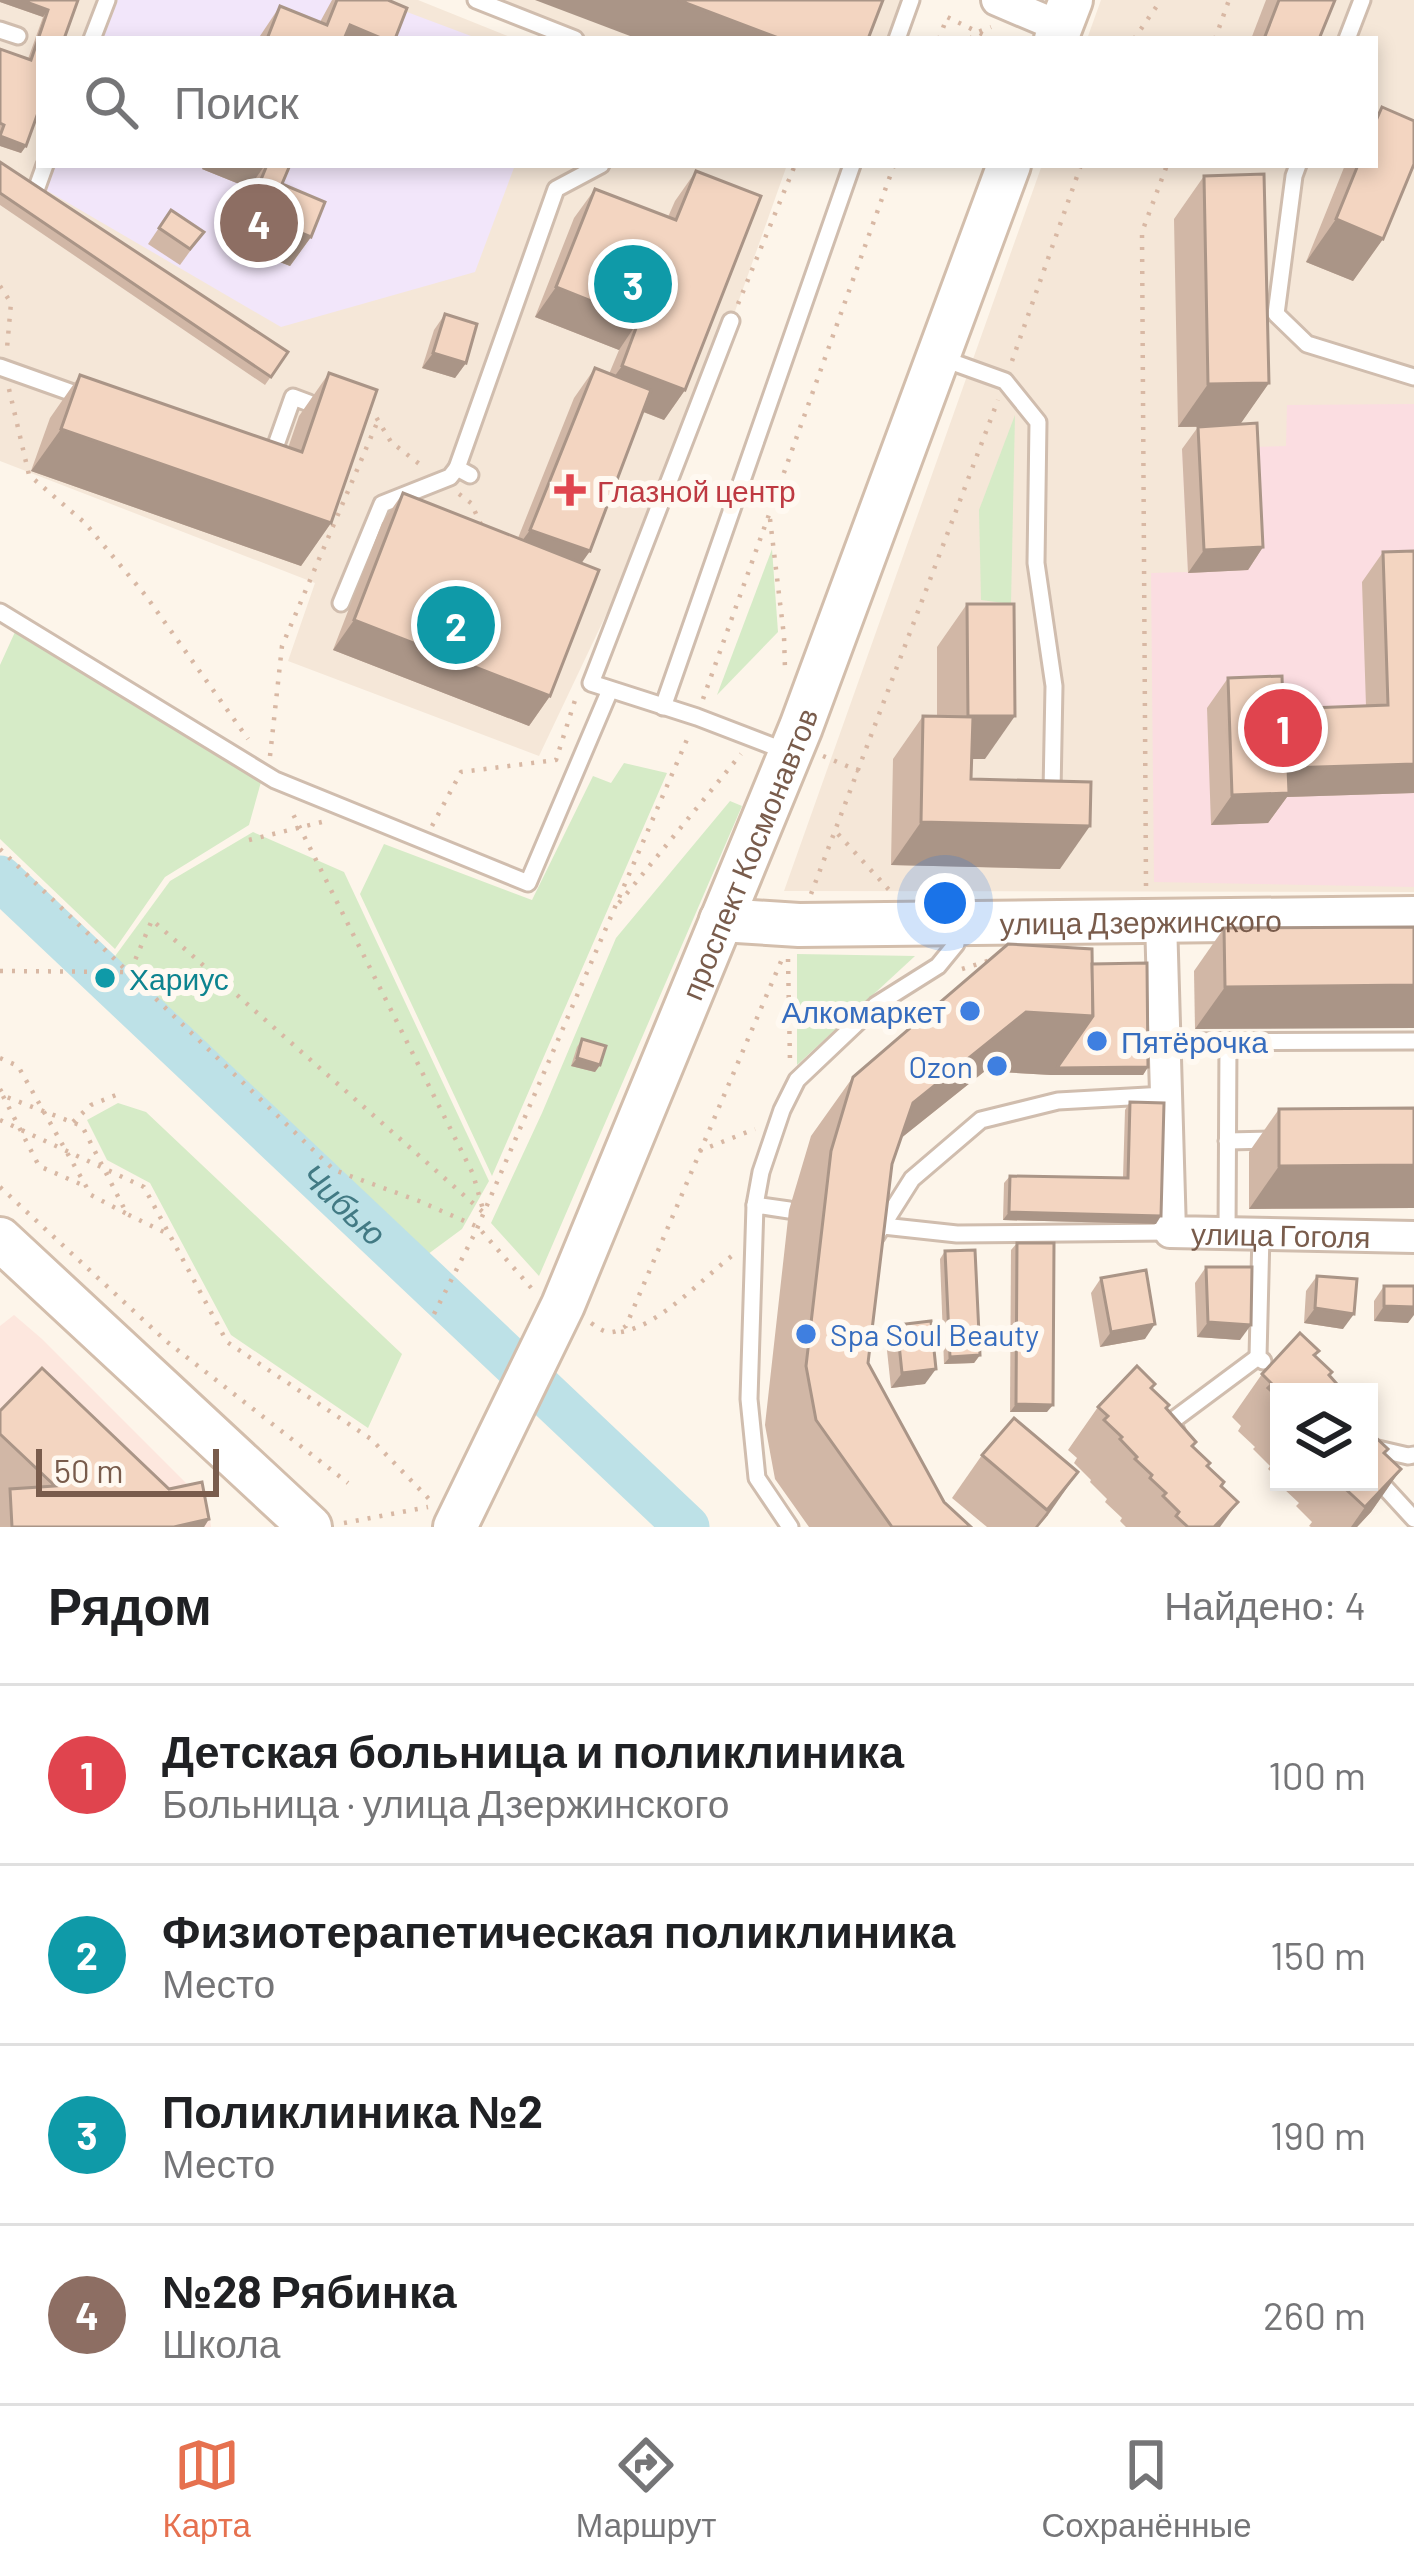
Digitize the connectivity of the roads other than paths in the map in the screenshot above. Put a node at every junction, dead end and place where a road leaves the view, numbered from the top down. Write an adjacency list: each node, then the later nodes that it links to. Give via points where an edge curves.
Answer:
1 (476, 0): 10 (lane)
2 (911, 0): 11 (lane)
3 (997, 0): 6 (street)
4 (1362, 0): 12 (lane)
5 (102, 2): 9 (lane)
6 (1063, 22)
7 (0, 30): 8 (lane)
8 (18, 36)
9 (93, 36)
10 (568, 36)
11 (898, 36)
12 (1348, 36)
13 (44, 168): 19 (lane)
14 (595, 168): 28 (lane, via 556,189 464,471 382,504)
15 (851, 168): 31 (lane)
16 (1008, 168): 22 (main road, проспект Космонавтов)
17 (1297, 168): 24 (lane, via 1276,314 1307,344)
18 (18, 176): 19 (lane)
19 (36, 190): 20 (lane)
20 (55, 202)
21 (730, 321): 30 (lane, via 591,683)
22 (938, 357): 32 (main road, проспект Космонавтов); 33 (lane, via 1004,381 1038,422 1036,562 1054,686 1052,792)
23 (0, 367): 26 (lane)
24 (1414, 377)
25 (309, 403): 27 (lane, via 293,397 270,463)
26 (110, 407)
27 (259, 460)
28 (341, 604)
29 (0, 613): 30 (lane, via 275,781 527,883)
30 (610, 690): 31 (lane)
31 (663, 707): 32 (lane)
32 (791, 753): 36 (main road, проспект Космонавтов)
33 (1030, 792)
34 (1154, 910): 35 (main road, улица Дзержинского); 37 (main road, улица Дзержинского); 39 (street, улица Гоголя)
35 (1414, 918)
36 (722, 920): 37 (main road, улица Дзержинского); 60 (main road, проспект Космонавтов, via 558,1308)
37 (957, 922): 44 (lane, via 956,944 938,966 876,1005 797,1080)
38 (1414, 1041): 40 (lane)
39 (1164, 1042): 40 (lane); 41 (street, улица Гоголя)
40 (1228, 1042): 43 (lane)
41 (1165, 1095): 47 (lane, via 1058,1100 981,1120 912,1179); 48 (street, улица Гоголя)
42 (1297, 1140): 43 (lane)
43 (1227, 1141): 49 (lane)
44 (755, 1205): 45 (lane); 61 (lane, via 749,1399 757,1478)
45 (789, 1210)
46 (850, 1222): 47 (lane)
47 (883, 1226): 48 (lane, via 957,1234); 53 (lane)
48 (1170, 1232): 49 (street, улица Гоголя)
49 (1227, 1234): 50 (street, улица Гоголя)
50 (1262, 1234): 51 (street, улица Гоголя); 56 (lane, via 1265,1363 1172,1420)
51 (1414, 1237)
52 (0, 1239): 59 (main road)
53 (873, 1242)
54 (1378, 1449): 55 (lane)
55 (1414, 1455)
56 (1188, 1460)
57 (1378, 1480): 58 (lane)
58 (1414, 1519)
59 (310, 1527)
60 (455, 1527)
61 (790, 1527)

